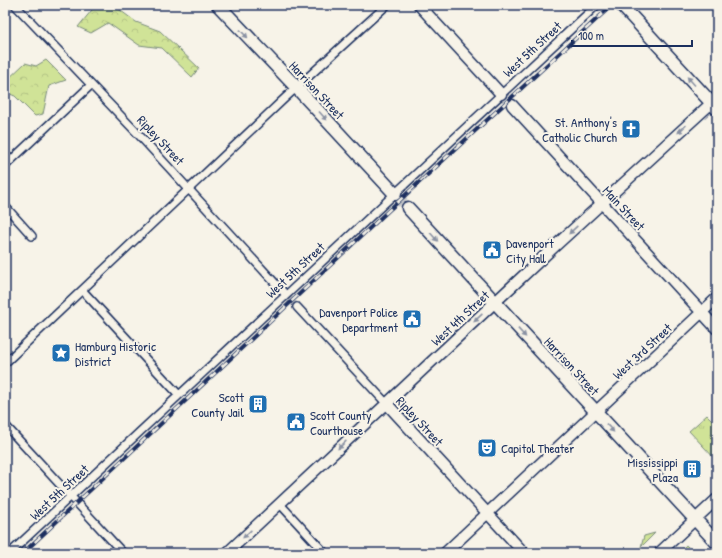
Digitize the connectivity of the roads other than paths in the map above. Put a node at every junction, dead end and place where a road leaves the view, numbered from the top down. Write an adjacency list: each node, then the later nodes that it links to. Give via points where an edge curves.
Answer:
1 (15, 5): 7 (street, Ripley Street)
2 (218, 5): 8 (highway, Harrison Street, one-way to 8)
3 (387, 5): 8 (street)
4 (419, 5): 9 (street)
5 (597, 5): 9 (street, West 5th Street)
6 (624, 8): 10 (highway, one-way to 6)
7 (92, 85): 12 (street); 13 (street, Ripley Street)
8 (297, 88): 13 (street); 14 (highway, Harrison Street, one-way to 14)
9 (502, 94): 14 (street, West 5th Street)
10 (715, 103): 15 (street, West 4th Street, one-way to 15)
11 (512, 105): 15 (street, Main Street)
12 (5, 166)
13 (188, 189): 19 (street); 20 (street, Ripley Street)
14 (395, 194): 20 (street, West 5th Street)
15 (602, 203): 22 (street, West 4th Street, one-way to 22); 24 (street, Main Street)
16 (5, 206): 18 (street)
17 (408, 208): 22 (highway, Harrison Street, one-way to 22)
18 (32, 236)
19 (83, 291): 26 (street); 27 (street)
20 (286, 295): 27 (street, West 5th Street)
21 (717, 298): 24 (street, West 3rd Street)
22 (495, 303): 28 (street, West 4th Street, one-way to 28); 29 (highway, Harrison Street, one-way to 29)
23 (297, 307): 28 (street, Ripley Street)
24 (702, 312): 25 (street, Main Street); 29 (street, West 3rd Street)
25 (717, 329)
26 (5, 364)
27 (180, 395): 31 (street, West 5th Street)
28 (387, 404): 33 (street, West 4th Street, one-way to 33); 34 (street, Ripley Street)
29 (596, 412): 34 (street, West 3rd Street); 35 (highway, Harrison Street, one-way to 35)
30 (5, 425): 31 (street)
31 (71, 496): 37 (street, West 5th Street); 38 (street)
32 (717, 499): 35 (street)
33 (280, 504): 39 (street, West 4th Street, one-way to 39); 40 (street)
34 (487, 513): 41 (street, West 3rd Street); 42 (street, Ripley Street)
35 (695, 520): 36 (highway, Harrison Street); 43 (street)
36 (717, 543)
37 (10, 553)
38 (123, 553)
39 (227, 553)
40 (325, 553)
41 (445, 553)
42 (524, 553)
43 (659, 553)

